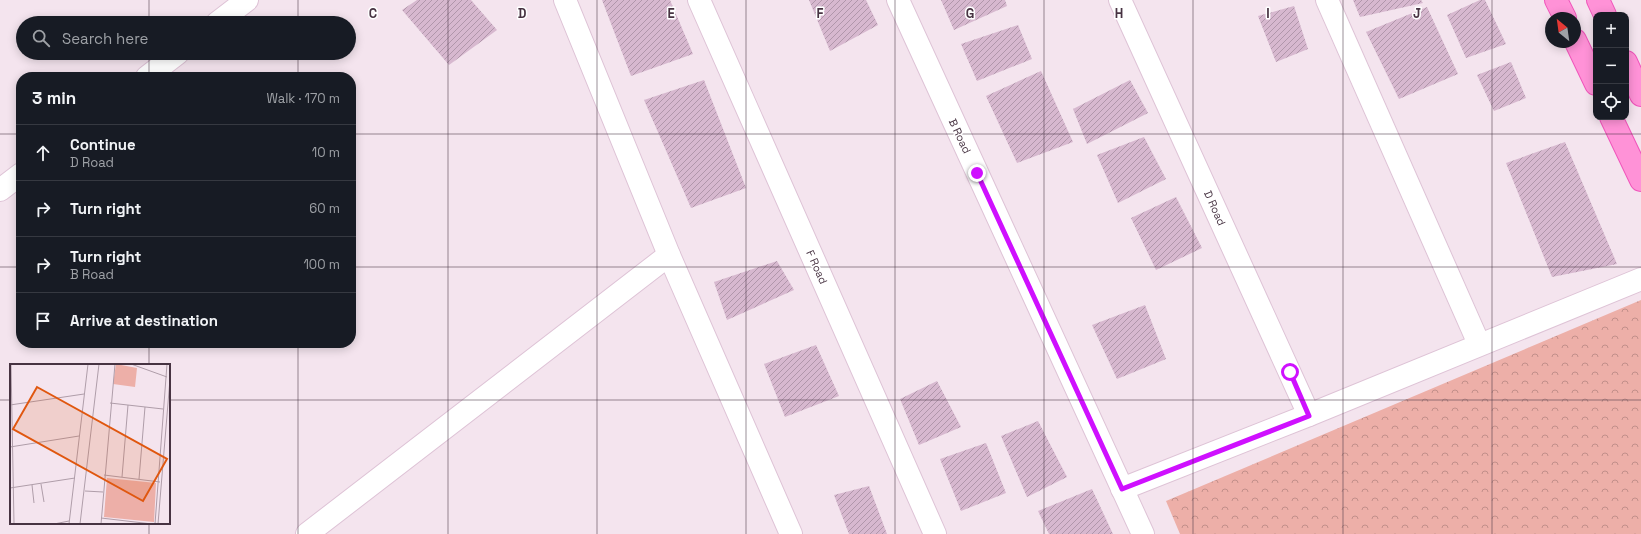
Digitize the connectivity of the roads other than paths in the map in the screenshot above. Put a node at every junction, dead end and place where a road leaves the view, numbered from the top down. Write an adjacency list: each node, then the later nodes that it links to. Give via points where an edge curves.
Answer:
1 (247, 0): 11 (street)
2 (565, 0): 22 (street)
3 (699, 0): 29 (street, F Road)
4 (898, 0): 26 (street, B Road)
5 (1120, 0): 25 (street, D Road)
6 (1327, 0): 24 (street)
7 (1556, 0): 9 (main road)
8 (1598, 0): 10 (main road)
9 (1562, 12)
10 (1604, 12)
11 (226, 16)
12 (1579, 48): 16 (main road)
13 (169, 60): 15 (street)
14 (1629, 69): 17 (main road)
15 (153, 72)
16 (1593, 78)
17 (1641, 95)
18 (1612, 120): 20 (main road)
19 (16, 178): 21 (street)
20 (1641, 180)
21 (0, 190)
22 (669, 254): 27 (street); 28 (street)
23 (1641, 279): 24 (street)
24 (1480, 344): 25 (street)
25 (1309, 416): 26 (street)
26 (1122, 489): 30 (street, B Road)
27 (307, 534)
28 (791, 534)
29 (935, 534)
30 (1144, 534)

